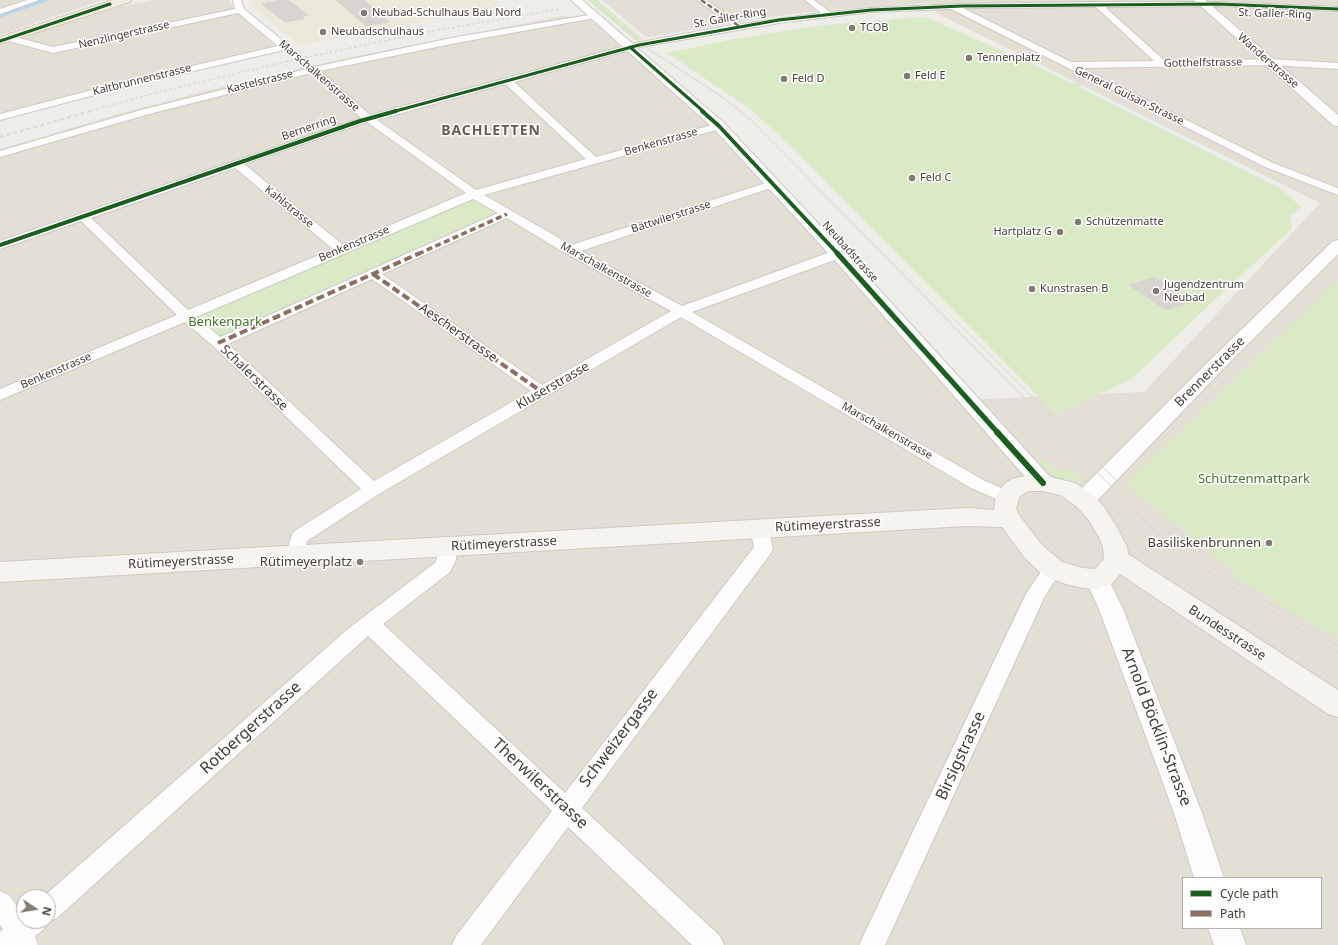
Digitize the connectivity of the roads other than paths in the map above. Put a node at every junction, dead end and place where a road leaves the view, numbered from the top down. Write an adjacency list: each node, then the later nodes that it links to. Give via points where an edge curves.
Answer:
1 (35, 0): 14 (street)
2 (126, 0): 8 (main road)
3 (236, 0): 13 (street, Marschalkenstrasse)
4 (576, 0): 16 (street, Neubadstrasse)
5 (702, 0): 18 (street)
6 (809, 0): 15 (street)
7 (939, 0): 11 (street, General Guisan-Strasse)
8 (114, 2): 19 (main road)
9 (1097, 4): 10 (street, St. Galler-Ring); 11 (street, St. Galler-Ring); 23 (street)
10 (1205, 5): 12 (street, St. Galler-Ring); 17 (street, St. Galler-Ring); 22 (street, Wanderstrasse)
11 (952, 7): 15 (street, St. Galler-Ring, via 872,10); 24 (street, General Guisan-Strasse)
12 (1338, 9)
13 (240, 10): 19 (street, Nenzlingerstrasse, via 53,50); 21 (street, Marschalkenstrasse)
14 (0, 12)
15 (828, 15): 18 (street, St. Galler-Ring)
16 (595, 16): 20 (street, Neubadstrasse); 26 (street, Kastelstrasse)
17 (1338, 17)
18 (739, 26): 20 (street, St. Galler-Ring)
19 (4, 40)
20 (630, 47): 27 (street, Bernerring); 31 (street, Neubadstrasse)
21 (287, 48): 26 (street, Marschalkenstrasse, bridge); 28 (street, Kaltbrunnenstrasse, via 126,84)
22 (1270, 62): 23 (street, Gotthelfstrasse); 25 (street, Gotthelfstrasse); 30 (street, Wanderstrasse)
23 (1163, 64): 24 (street, Gotthelfstrasse)
24 (1068, 65): 36 (street, General Guisan-Strasse, via 1269,165)
25 (1338, 66)
26 (310, 68): 29 (street, Marschalkenstrasse); 32 (street, Kastelstrasse)
27 (508, 82): 29 (street, Bernerring); 33 (street)
28 (0, 117)
29 (369, 119): 34 (street, Bernerring); 37 (street, Marschalkenstrasse)
30 (1338, 122)
31 (719, 126): 33 (street, Benkenstrasse); 35 (street, Neubadstrasse)
32 (0, 154)
33 (594, 161): 37 (street, Benkenstrasse)
34 (237, 164): 39 (street, Bernerring); 42 (street, Kahlstrasse)
35 (773, 184): 43 (street, Bättwilerstrasse); 44 (street, Neubadstrasse)
36 (1338, 192)
37 (474, 194): 38 (street, Marschalkenstrasse); 42 (street, Benkenstrasse)
38 (507, 214): 43 (street, Marschalkenstrasse); 45 (street)
39 (83, 217): 41 (street, Bernerring); 47 (street, Schalerstrasse)
40 (1338, 245): 53 (street, Brennerstrasse, via 1218,362)
41 (0, 246)
42 (341, 249): 47 (street, Benkenstrasse)
43 (570, 250): 46 (street, Marschalkenstrasse)
44 (838, 254): 46 (street, Kluserstrasse); 51 (street, Neubadstrasse)
45 (373, 274): 48 (street); 49 (street, Aescherstrasse)
46 (681, 311): 49 (street, Kluserstrasse); 54 (street, Marschalkenstrasse, via 977,484)
47 (186, 316): 48 (street, Schalerstrasse); 50 (street, Benkenstrasse)
48 (218, 343): 52 (street, Schalerstrasse)
49 (542, 392): 52 (street, Kluserstrasse)
50 (0, 395)
51 (1043, 483): 53 (main road, via 1067,489); 54 (main road, via 1020,485 1012,490)
52 (372, 490): 57 (street, Kluserstrasse, via 300,537)
53 (1084, 500): 58 (main road, via 1110,535)
54 (1008, 508): 55 (main road, Rütimeyerstrasse, via 967,517); 59 (main road, via 1033,551)
55 (759, 529): 56 (main road, Rütimeyerstrasse); 64 (street, Schweizergasse, via 764,548)
56 (448, 547): 57 (main road, Rütimeyerstrasse); 62 (street, Rotbergerstrasse, via 447,560 443,567)
57 (294, 556): 60 (main road, Rütimeyerstrasse)
58 (1116, 559): 61 (main road, via 1111,569); 63 (main road, Bundesstrasse)
59 (1053, 569): 61 (main road, via 1083,578); 72 (street, Birsigstrasse, via 1036,594)
60 (0, 572)
61 (1097, 579): 65 (street, Arnold Böcklin-Strasse, via 1111,609 1188,813)
62 (369, 624): 64 (street, Therwilerstrasse); 66 (street, Rotbergerstrasse)
63 (1338, 705)
64 (566, 809): 70 (street, Schweizergasse); 71 (street, Therwilerstrasse)
65 (1209, 877)
66 (56, 902)
67 (0, 904): 69 (street)
68 (1224, 929): 73 (street)
69 (21, 936)
70 (464, 945)
71 (711, 945)
72 (872, 945)
73 (1230, 945)

